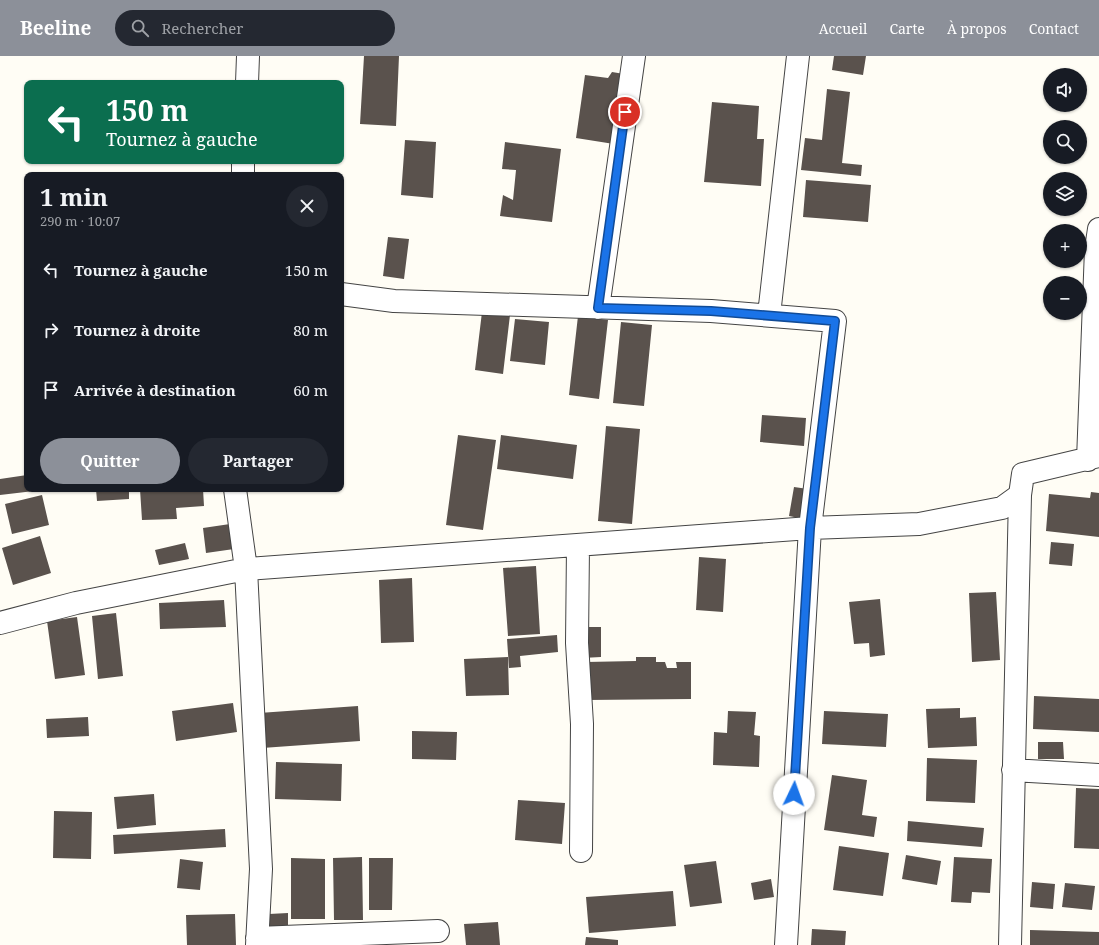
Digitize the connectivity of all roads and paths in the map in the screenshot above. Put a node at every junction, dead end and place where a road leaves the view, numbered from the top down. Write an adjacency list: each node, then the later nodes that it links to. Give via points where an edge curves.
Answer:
1 (248, 56): 4 (street)
2 (634, 56): 7 (street)
3 (798, 56): 8 (street)
4 (247, 80)
5 (1099, 229): 9 (street, via 1096,249)
6 (344, 294): 7 (street, via 394,301)
7 (598, 308): 8 (street)
8 (769, 315): 12 (street, via 835,321)
9 (1094, 458): 11 (street, via 1023,474)
10 (235, 492): 14 (street)
11 (1020, 495): 12 (street, via 1002,508 919,524); 16 (street)
12 (810, 528): 13 (street); 21 (street)
13 (578, 546): 14 (street); 18 (street, via 577,643 582,724)
14 (246, 569): 15 (street, via 76,603); 20 (street, via 261,869)
15 (0, 623)
16 (1013, 770): 17 (street); 22 (street)
17 (1099, 775)
18 (581, 851)
19 (438, 931): 20 (street)
20 (257, 941)
21 (786, 945)
22 (1010, 945)

